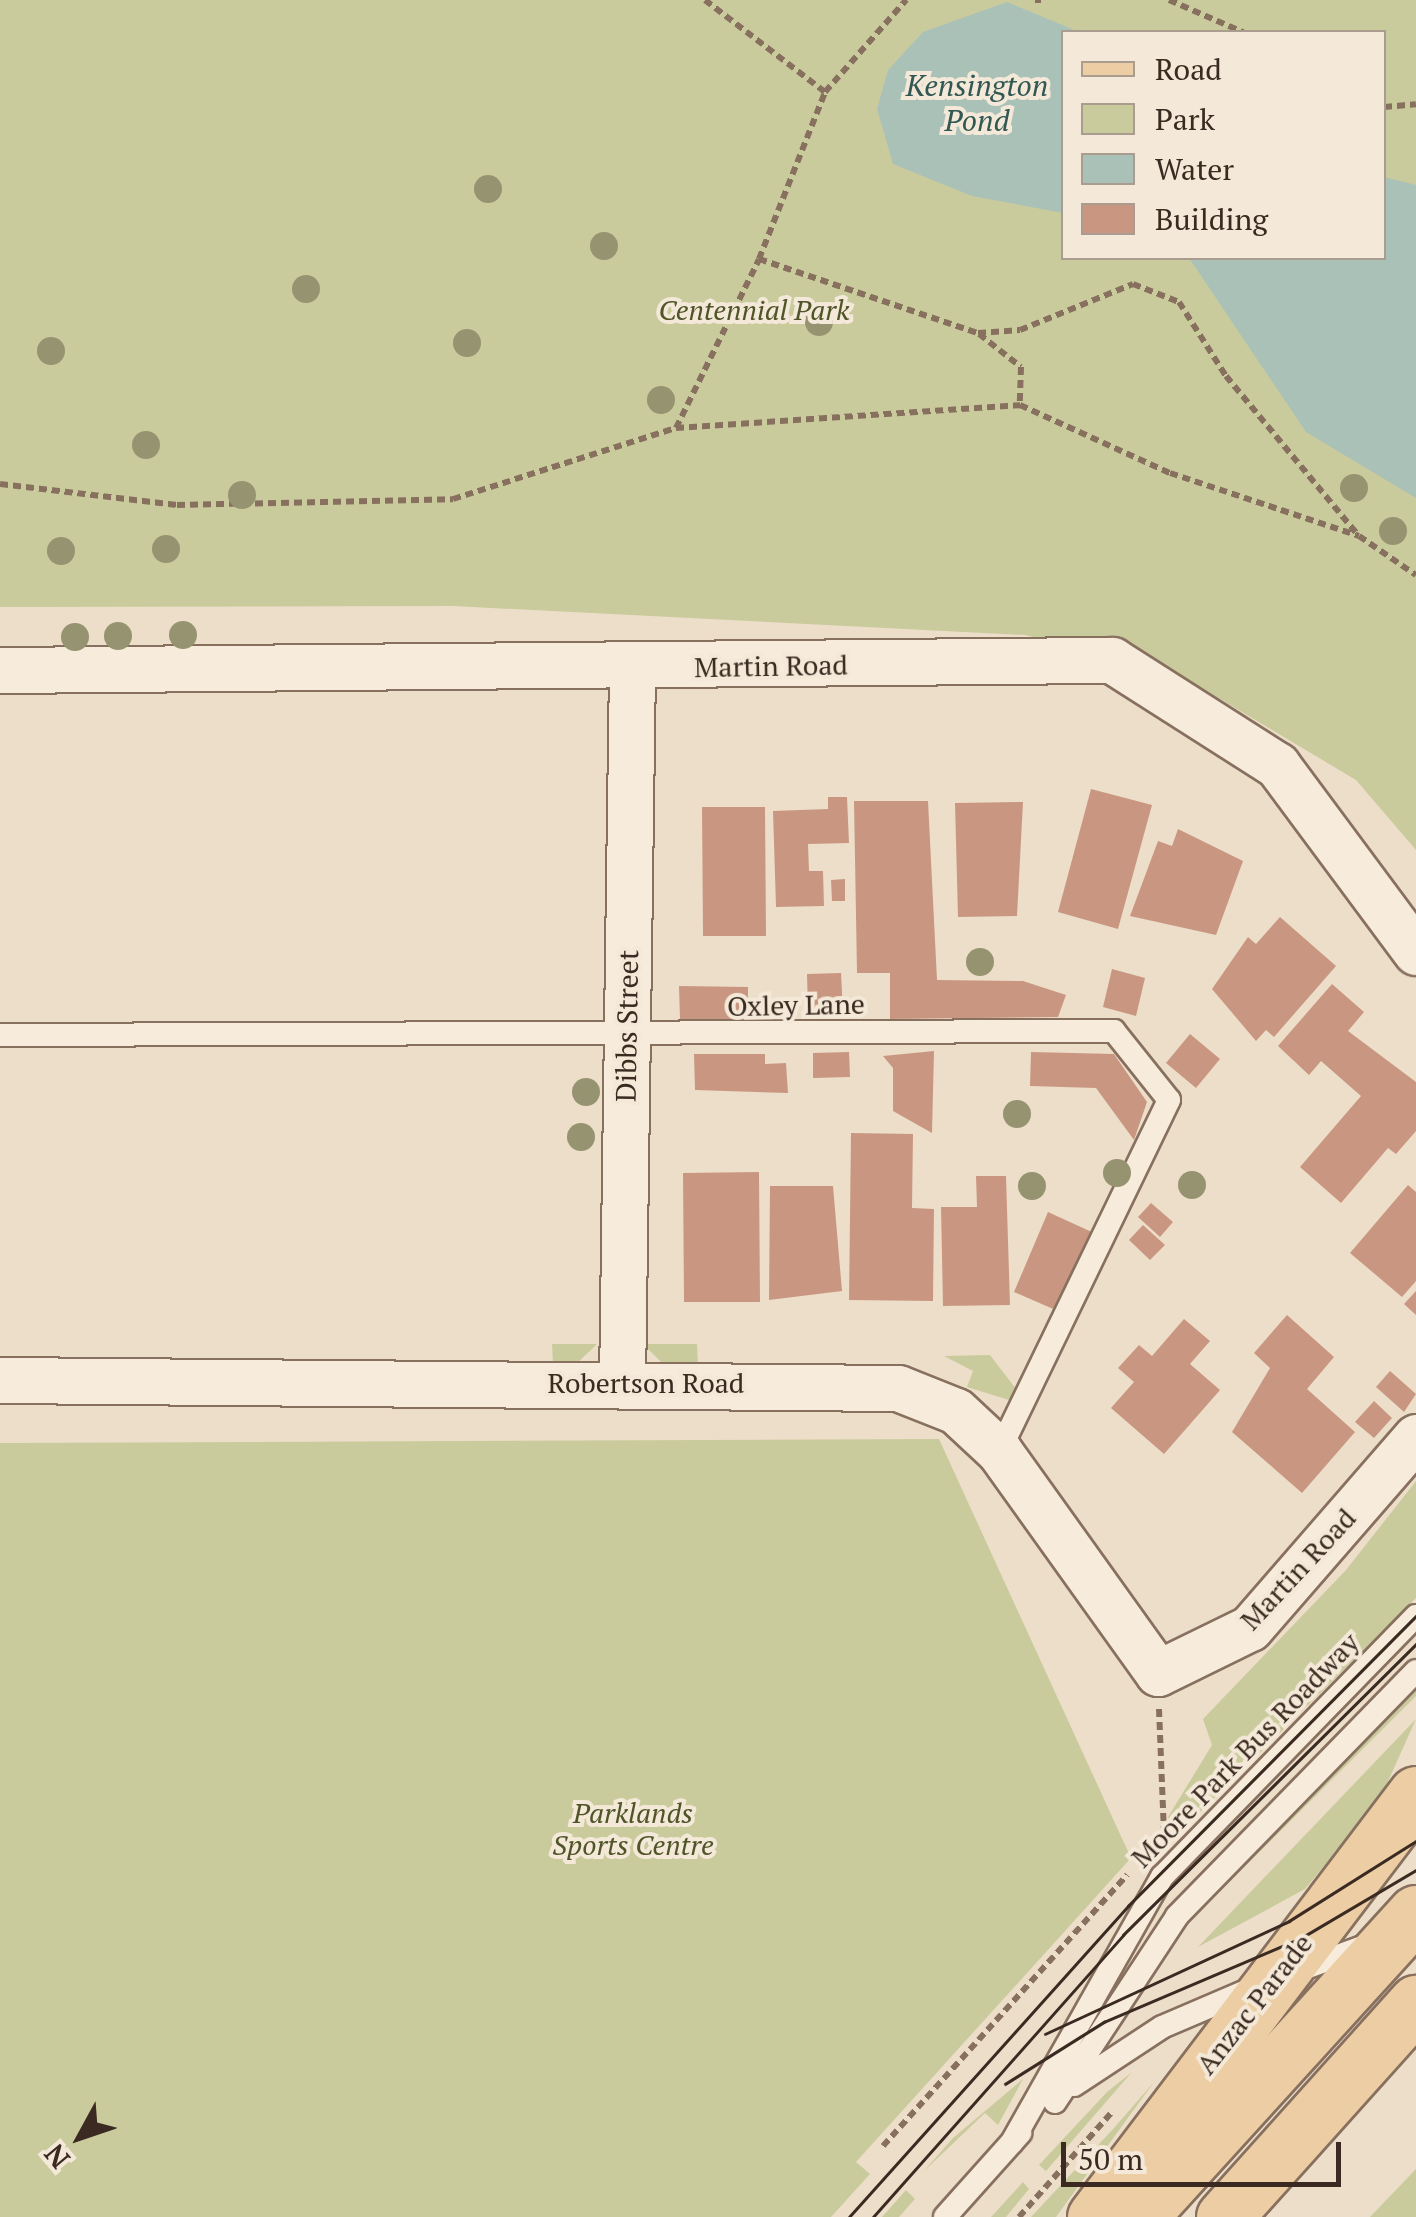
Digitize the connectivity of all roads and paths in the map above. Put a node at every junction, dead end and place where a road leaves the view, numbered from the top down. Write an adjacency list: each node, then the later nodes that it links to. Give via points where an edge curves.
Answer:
1 (705, 0): 5 (path)
2 (906, 0): 5 (path)
3 (1169, 0): 4 (path)
4 (1238, 30)
5 (825, 92): 8 (path)
6 (1416, 104): 7 (path)
7 (1386, 107)
8 (759, 259): 9 (path); 11 (path)
9 (978, 333): 10 (path, via 1022,367); 13 (path, via 1020,330 1133,284 1180,302 1226,376)
10 (1020, 405): 11 (path); 13 (path, via 1170,473)
11 (676, 428): 12 (path, via 454,499 176,505)
12 (0, 484)
13 (1359, 536): 14 (path)
14 (1416, 575)
15 (632, 669): 16 (street, Martin Road); 17 (street, Martin Road, via 1112,660 1277,765); 19 (street, Dibbs Street)
16 (0, 670)
17 (1416, 952)
18 (0, 1035): 19 (lane, Oxley Lane)
19 (626, 1038): 21 (street, Dibbs Street); 23 (lane, Oxley Lane, via 1114,1031 1169,1100)
20 (0, 1380): 21 (street, Robertson Road)
21 (622, 1384): 23 (street, Robertson Road, via 898,1388 956,1411)
22 (1416, 1437): 26 (street, Martin Road, via 1250,1628)
23 (999, 1451): 26 (street, Robertson Road)
24 (1416, 1616): 35 (lane, Moore Park Bus Roadway, via 1151,1892)
25 (1416, 1671): 33 (lane, Moore Park Bus Roadway, via 1184,1908)
26 (1158, 1673): 28 (path, via 1164,1834)
27 (1416, 1794): 31 (main road, Anzac Parade)
28 (1151, 1848)
29 (1138, 1862): 36 (path)
30 (1408, 1928): 31 (lane, Moore Park Bus Roadway); 40 (main road, Anzac Parade)
31 (1271, 1981): 33 (lane, Moore Park Bus Roadway, via 1130,2045); 39 (main road, Anzac Parade)
32 (1416, 2003): 41 (main road)
33 (1055, 2102): 35 (lane, Moore Park Bus Roadway)
34 (1119, 2104): 38 (path)
35 (1012, 2142): 37 (lane, Moore Park Bus Roadway)
36 (883, 2146)
37 (944, 2217)
38 (1019, 2217)
39 (1095, 2217)
40 (1139, 2217)
41 (1224, 2217)

